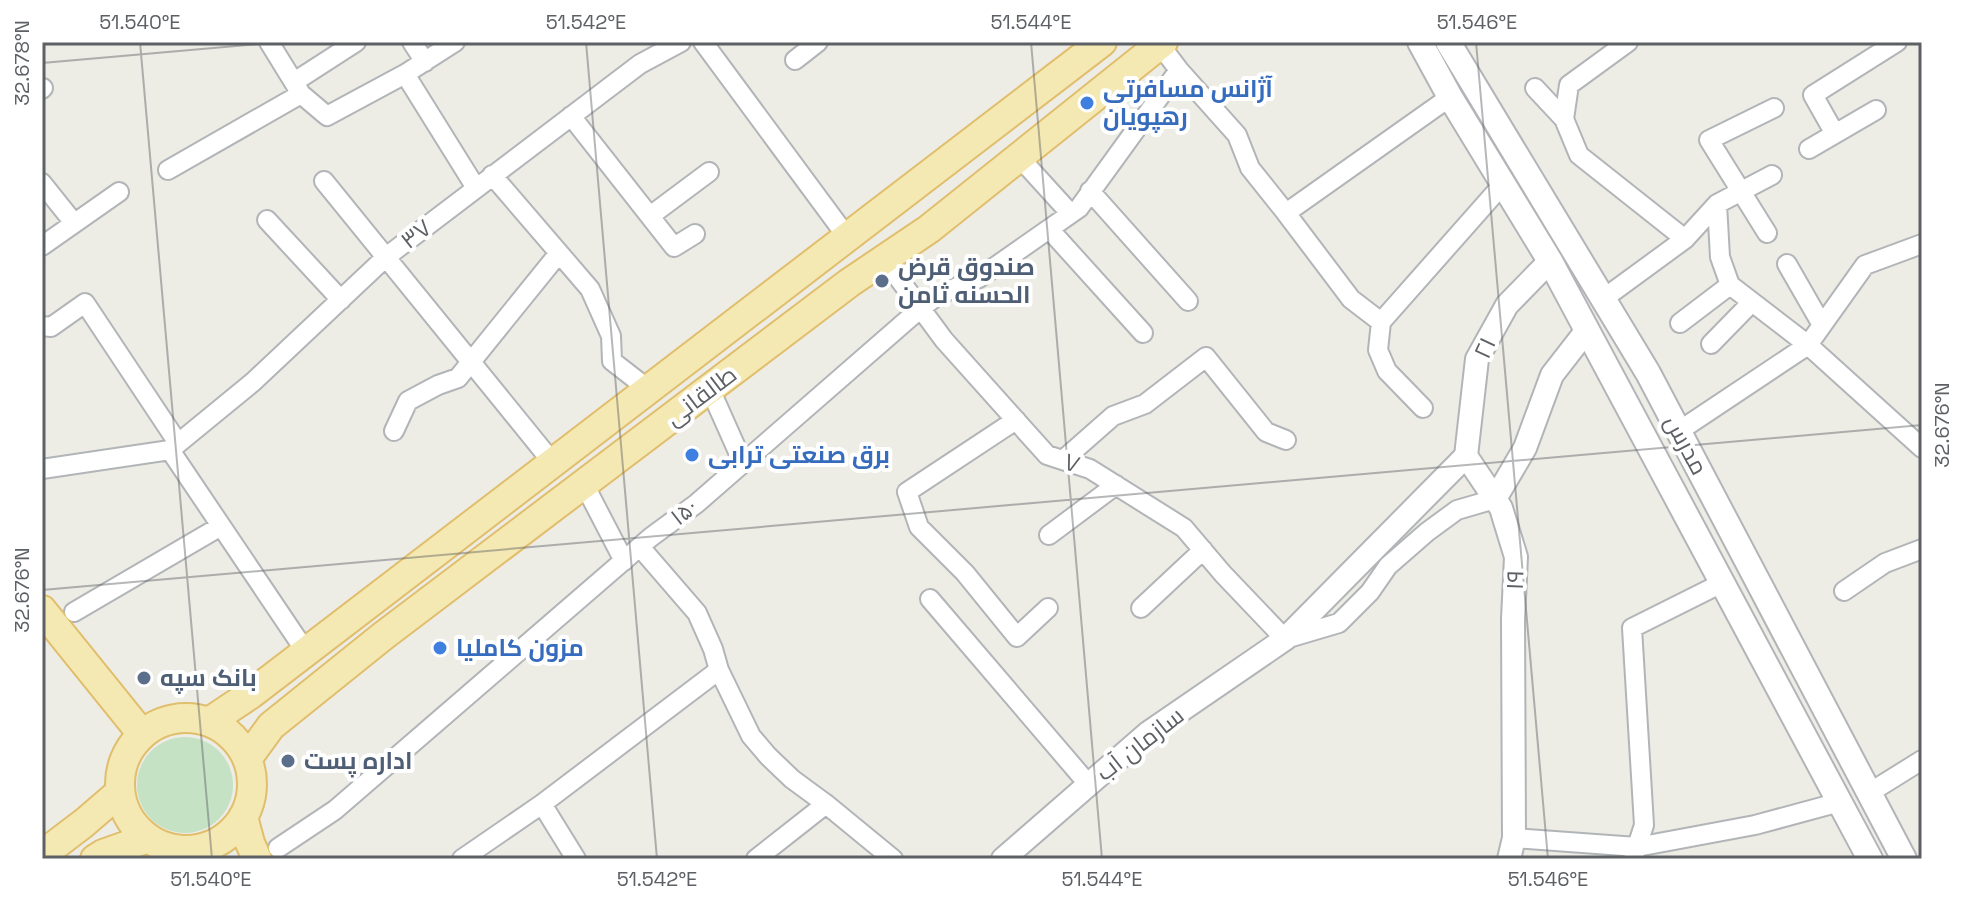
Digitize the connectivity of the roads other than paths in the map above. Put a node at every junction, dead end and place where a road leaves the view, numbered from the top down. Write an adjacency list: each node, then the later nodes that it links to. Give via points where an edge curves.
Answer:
1 (269, 42): 18 (street)
2 (356, 42): 18 (street)
3 (412, 42): 15 (street)
4 (455, 42): 15 (street)
5 (681, 42): 23 (street, ۳۷, via 640,64)
6 (703, 42): 48 (street)
7 (818, 42): 14 (street)
8 (1102, 42): 48 (main road, طالقانی)
9 (1420, 42): 20 (main road, مدرس)
10 (1448, 42): 58 (main road, مدرس)
11 (1628, 42): 24 (street, via 1569,85)
12 (1897, 42): 25 (street, via 1813,95)
13 (1162, 43): 16 (street); 27 (main road, طالقانی)
14 (795, 60)
15 (425, 62): 17 (street)
16 (1179, 70): 36 (street, ۱۵۰); 41 (street, via 1237,135 1250,168)
17 (405, 74): 18 (street, via 327,116); 35 (street)
18 (297, 88): 28 (street)
19 (1535, 88): 24 (street)
20 (1450, 97): 34 (main road, مدرس); 41 (street)
21 (1774, 108): 37 (street, via 1709,140)
22 (1876, 110): 25 (street)
23 (571, 116): 30 (street, ۳۷); 42 (street)
24 (1564, 119): 49 (street, via 1579,155)
25 (1835, 134): 26 (street)
26 (1809, 149)
27 (1019, 157): 40 (street); 54 (main road, طالقانی)
28 (168, 170)
29 (709, 172): 42 (street)
30 (492, 175): 35 (street, ۳۷); 52 (street)
31 (1772, 175): 37 (street)
32 (324, 181): 53 (street)
33 (42, 183): 44 (street)
34 (1503, 184): 55 (main road, مدرس); 63 (street)
35 (476, 188): 53 (street, ۳۷)
36 (1090, 191): 40 (street, ۱۵۰); 60 (street)
37 (1742, 191): 39 (street); 46 (street)
38 (119, 192): 44 (street)
39 (1717, 204): 49 (street); 57 (street, via 1720,257)
40 (1070, 213): 45 (street, ۱۵۰)
41 (1286, 213): 63 (street, via 1351,299)
42 (650, 216): 47 (street, via 674,247)
43 (267, 220): 59 (street)
44 (74, 223): 51 (street)
45 (1049, 229): 62 (street, ۱۵۰, via 979,278); 68 (street)
46 (1767, 233)
47 (695, 234)
48 (847, 237): 72 (main road, طالقانی)
49 (1685, 239): 58 (street)
50 (1922, 244): 65 (street, via 1865,265)
51 (42, 246)
52 (559, 253): 71 (street); 72 (street, via 590,289 611,336 612,361)
53 (386, 257): 59 (street, ۳۷); 71 (street)
54 (885, 260): 62 (street, ۷); 73 (main road, طالقانی)
55 (1550, 261): 67 (main road, مدرس); 81 (street, ۲۱, via 1507,305 1477,359)
56 (1787, 264): 65 (street)
57 (1730, 285): 61 (street); 64 (street)
58 (1603, 299): 77 (main road, مدرس)
59 (341, 300): 79 (street, ۳۷)
60 (1188, 301)
61 (1752, 302): 69 (street); 70 (street)
62 (921, 308): 75 (street, ۷); 84 (street, ۱۵۰)
63 (1381, 322): 74 (street, via 1378,350 1387,371)
64 (1680, 323)
65 (1822, 325): 70 (street)
66 (42, 326): 79 (street, via 51,327 85,303)
67 (1587, 330): 88 (street, via 1552,375 1525,448); 95 (main road, مدرس)
68 (1143, 333)
69 (1711, 344)
70 (1808, 345): 77 (street); 80 (street)
71 (470, 361): 76 (street, via 458,378 408,401); 83 (street)
72 (648, 389): 83 (main road, طالقانی)
73 (710, 389): 84 (street); 86 (main road, طالقانی)
74 (1423, 408)
75 (1016, 420): 82 (street, ۷, via 1047,455); 98 (street, via 907,492 919,527 1017,637)
76 (394, 431)
77 (1679, 431): 104 (main road, مدرس)
78 (1286, 440): 82 (street, via 1266,432 1206,357 1145,404 1113,416)
79 (174, 447): 85 (street); 89 (street)
80 (1922, 448)
81 (1466, 456): 88 (street, ۱۹); 101 (street, سازمان آب)
82 (1063, 460): 87 (street, ۷)
83 (553, 463): 102 (main road, طالقانی)
84 (743, 463): 91 (street, ۱۵۰)
85 (42, 469)
86 (584, 484): 94 (street); 108 (main road, طالقانی)
87 (1116, 485): 90 (street); 93 (street, ۷, via 1184,528)
88 (1495, 499): 101 (street, سازمان آب, via 1457,510 1427,532 1388,566 1339,623); 121 (street, ۱۹, via 1516,557)
89 (221, 526): 100 (street); 102 (street)
90 (1049, 535)
91 (640, 547): 94 (street, ۱۵۰); 103 (street, via 697,613)
92 (1922, 549): 96 (street, via 1885,563)
93 (1203, 550): 99 (street); 101 (street, ۷)
94 (624, 561): 124 (street, ۱۵۰, via 335,810)
95 (1722, 583): 106 (main road, مدرس); 122 (street, via 1632,628 1644,825)
96 (1844, 591)
97 (930, 599): 112 (street)
98 (1048, 608)
99 (1141, 608)
100 (53, 619): 109 (main road)
101 (1285, 639): 112 (street, سازمان آب, via 1148,733)
102 (306, 652): 105 (main road, طالقانی)
103 (719, 670): 116 (street); 117 (street, via 751,736 792,779)
104 (1816, 693): 106 (main road); 114 (main road, مدرس)
105 (251, 694): 107 (main road, طالقانی); 108 (main road, via 249,711)
106 (1791, 711): 115 (main road, مدرس)
107 (209, 722): 109 (main road, via 174,719); 110 (main road, via 225,730)
108 (271, 726): 110 (main road, طالقانی)
109 (142, 734): 113 (main road, via 120,770)
110 (247, 759): 118 (main road, via 252,778)
111 (1922, 760): 114 (street)
112 (1089, 785): 131 (street, سازمان آب)
113 (120, 792): 119 (main road); 120 (main road, via 134,826)
114 (1869, 793): 133 (main road, مدرس)
115 (1840, 802): 122 (street); 132 (main road, مدرس)
116 (542, 804): 127 (street); 128 (street)
117 (826, 804): 129 (street); 130 (street)
118 (243, 817): 123 (main road, via 230,833); 124 (main road, via 250,843)
119 (84, 823): 125 (main road); 126 (main road, via 105,840)
120 (148, 838): 123 (main road); 126 (main road)
121 (1511, 849): 122 (street)
122 (1635, 853)
123 (198, 854)
124 (268, 854)
125 (42, 855)
126 (99, 856)
127 (462, 859)
128 (576, 859)
129 (756, 859)
130 (893, 859)
131 (1003, 859)
132 (1870, 859)
133 (1904, 859)

